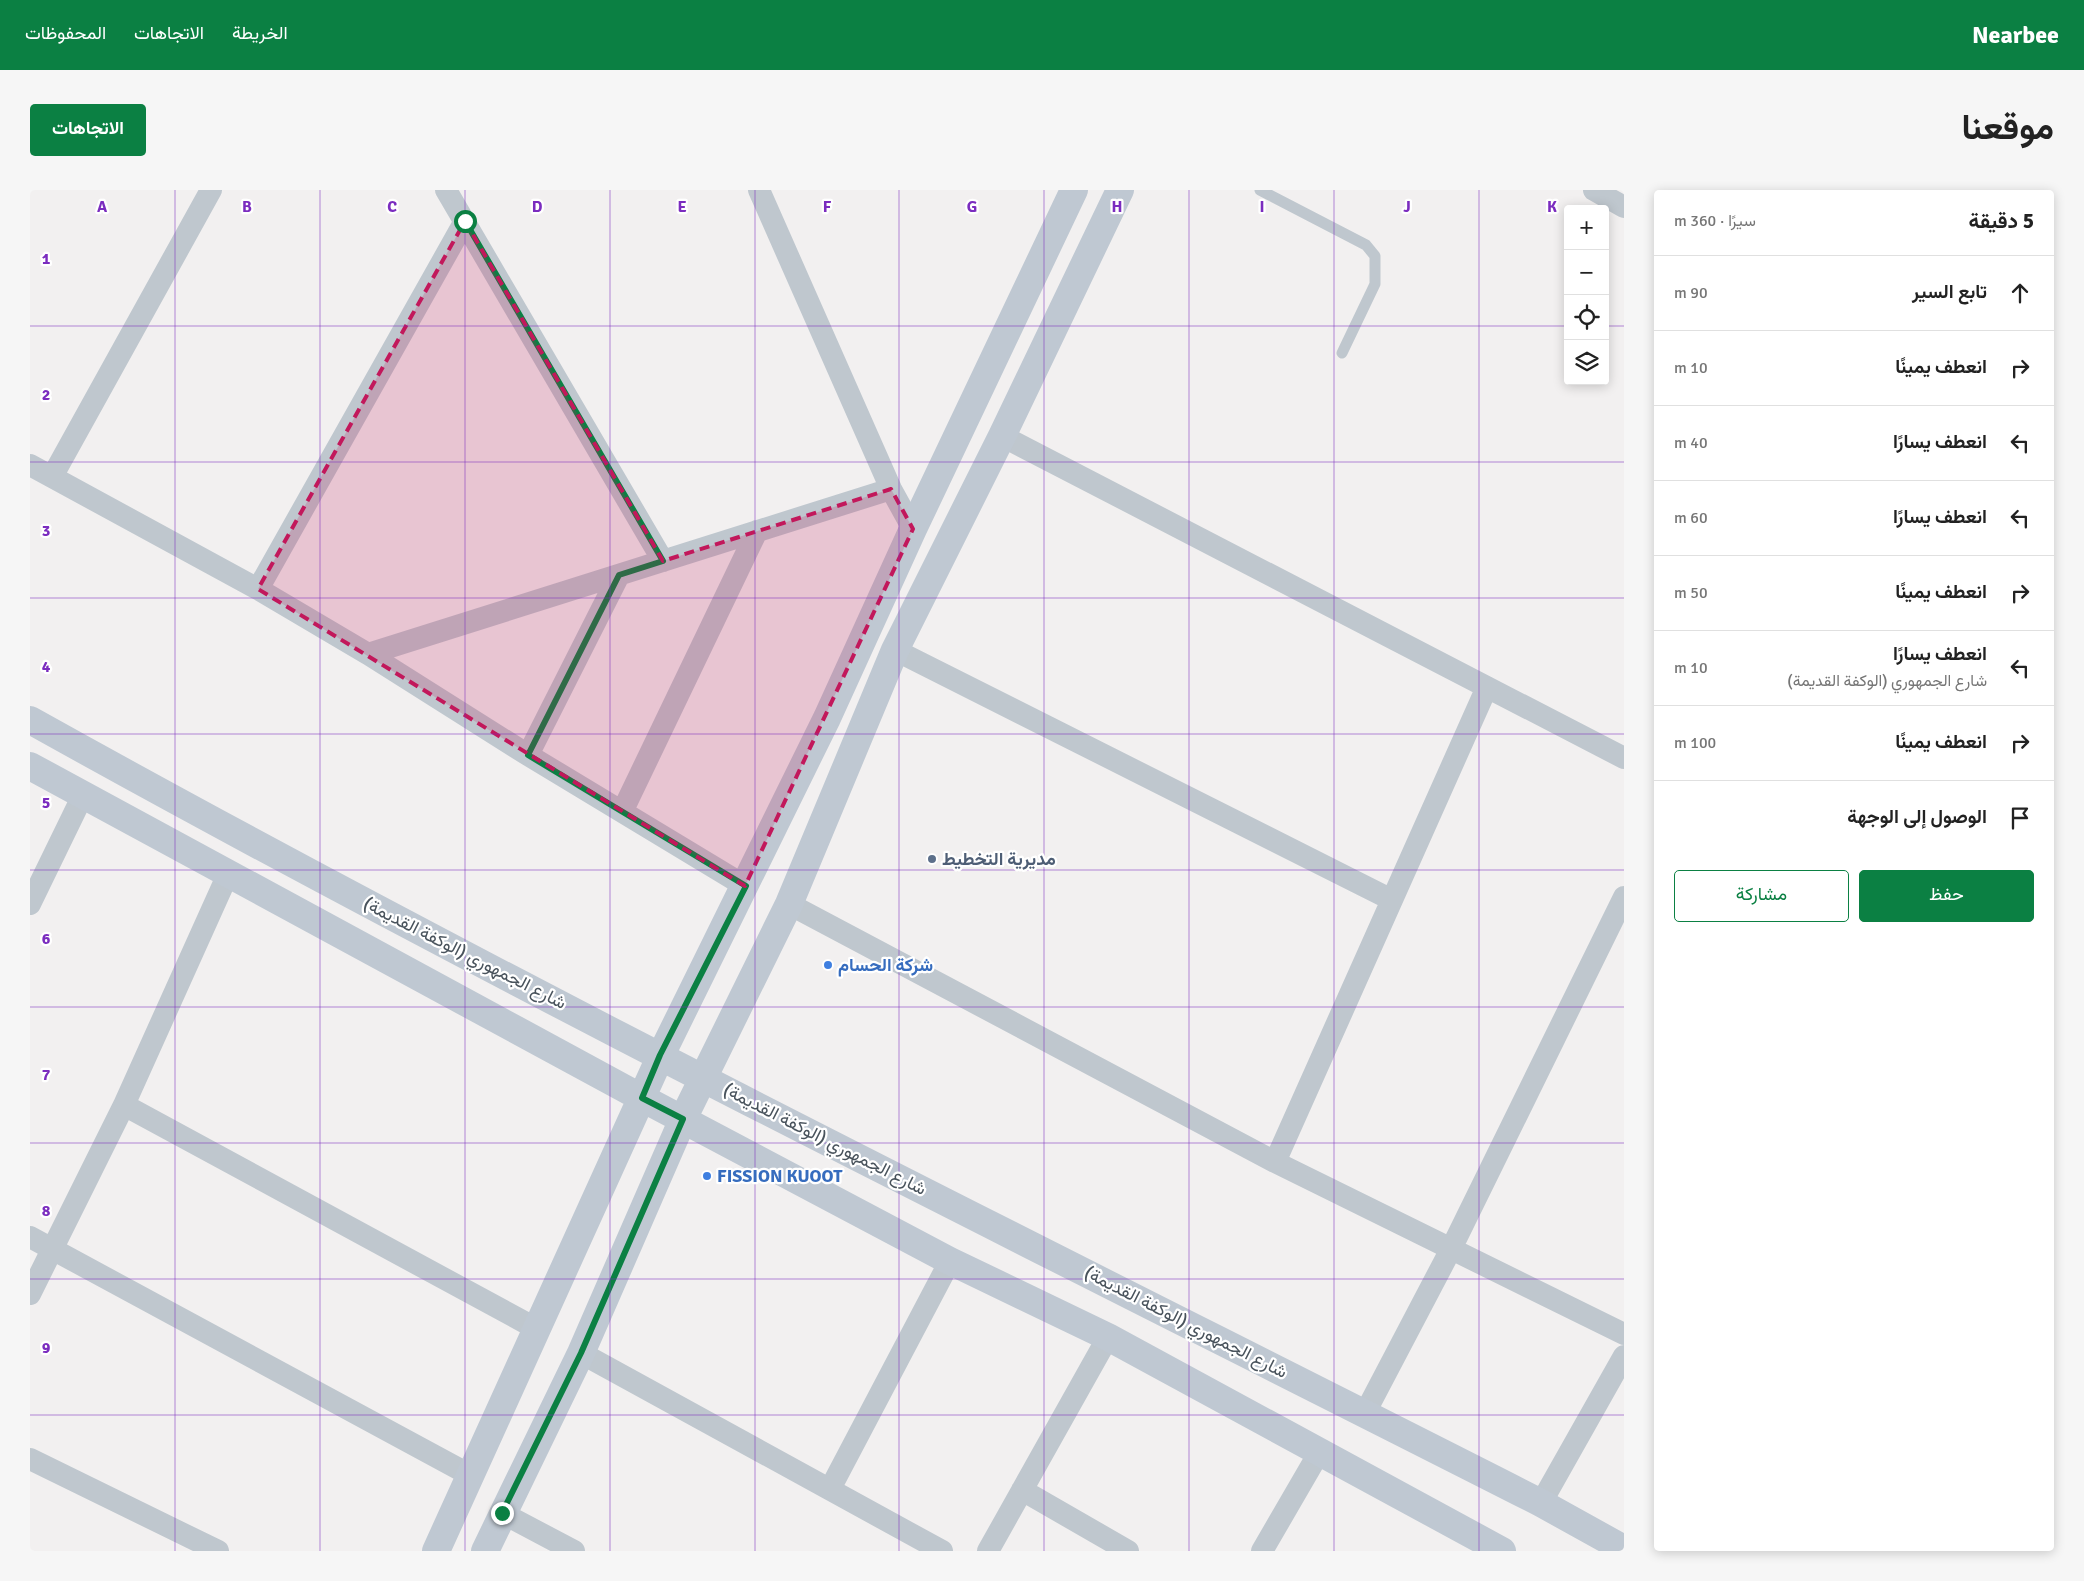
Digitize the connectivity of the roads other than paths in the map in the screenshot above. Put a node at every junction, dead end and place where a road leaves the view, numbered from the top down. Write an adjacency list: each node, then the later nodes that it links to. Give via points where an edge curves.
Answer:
1 (210, 190): 13 (street)
2 (446, 190): 9 (street)
3 (759, 190): 14 (street)
4 (1074, 190): 15 (main road)
5 (1120, 190): 11 (main road)
6 (1260, 190): 10 (lane, via 1366,245 1375,256 1375,284)
7 (1594, 190): 8 (street)
8 (1624, 207)
9 (465, 221): 17 (street); 19 (street)
10 (1342, 353)
11 (1002, 436): 20 (main road); 22 (street)
12 (30, 465): 13 (street)
13 (52, 477): 19 (street)
14 (891, 489): 15 (street); 16 (street)
15 (913, 530): 30 (main road)
16 (757, 531): 17 (street); 28 (street)
17 (663, 561): 18 (street)
18 (619, 575): 21 (street); 24 (street)
19 (258, 590): 21 (street)
20 (895, 650): 32 (street); 34 (main road)
21 (368, 654): 24 (street)
22 (1487, 687): 25 (street); 32 (street)
23 (30, 720): 35 (main road, شارع الجمهوري (الوكفة القديمة), via 242,838)
24 (528, 755): 28 (street)
25 (1624, 758)
26 (30, 766): 27 (main road)
27 (83, 795): 29 (main road); 33 (street)
28 (623, 810): 30 (street)
29 (228, 874): 37 (main road); 38 (street)
30 (746, 886): 35 (main road)
31 (1624, 897): 43 (street)
32 (1392, 900): 40 (street)
33 (30, 904)
34 (789, 904): 36 (main road); 40 (street)
35 (660, 1055): 36 (main road, شارع الجمهوري (الوكفة القديمة)); 37 (main road)
36 (704, 1077): 39 (main road); 51 (main road, شارع الجمهوري (الوكفة القديمة))
37 (642, 1098): 39 (main road); 46 (main road)
38 (124, 1105): 42 (street); 46 (street)
39 (683, 1119): 44 (main road); 49 (main road)
40 (1275, 1162): 43 (street)
41 (30, 1237): 42 (street)
42 (52, 1249): 45 (street); 54 (street)
43 (1451, 1249): 47 (street); 51 (street)
44 (950, 1261): 48 (main road); 55 (street)
45 (30, 1294)
46 (538, 1329): 54 (main road)
47 (1624, 1334)
48 (1108, 1337): 52 (main road); 56 (street)
49 (581, 1353): 55 (street); 58 (main road)
50 (1624, 1356): 57 (street)
51 (1365, 1414): 57 (main road, شارع الجمهوري (الوكفة القديمة))
52 (1320, 1451): 67 (street); 68 (main road)
53 (30, 1459): 60 (street)
54 (470, 1475): 61 (main road)
55 (830, 1489): 64 (street)
56 (1022, 1490): 65 (street); 66 (street)
57 (1541, 1503): 59 (main road, شارع الجمهوري (الوكفة القديمة))
58 (502, 1513): 62 (main road); 63 (street)
59 (1624, 1549)
60 (218, 1551)
61 (436, 1551)
62 (485, 1551)
63 (574, 1551)
64 (942, 1551)
65 (988, 1551)
66 (1128, 1551)
67 (1262, 1551)
68 (1502, 1551)

